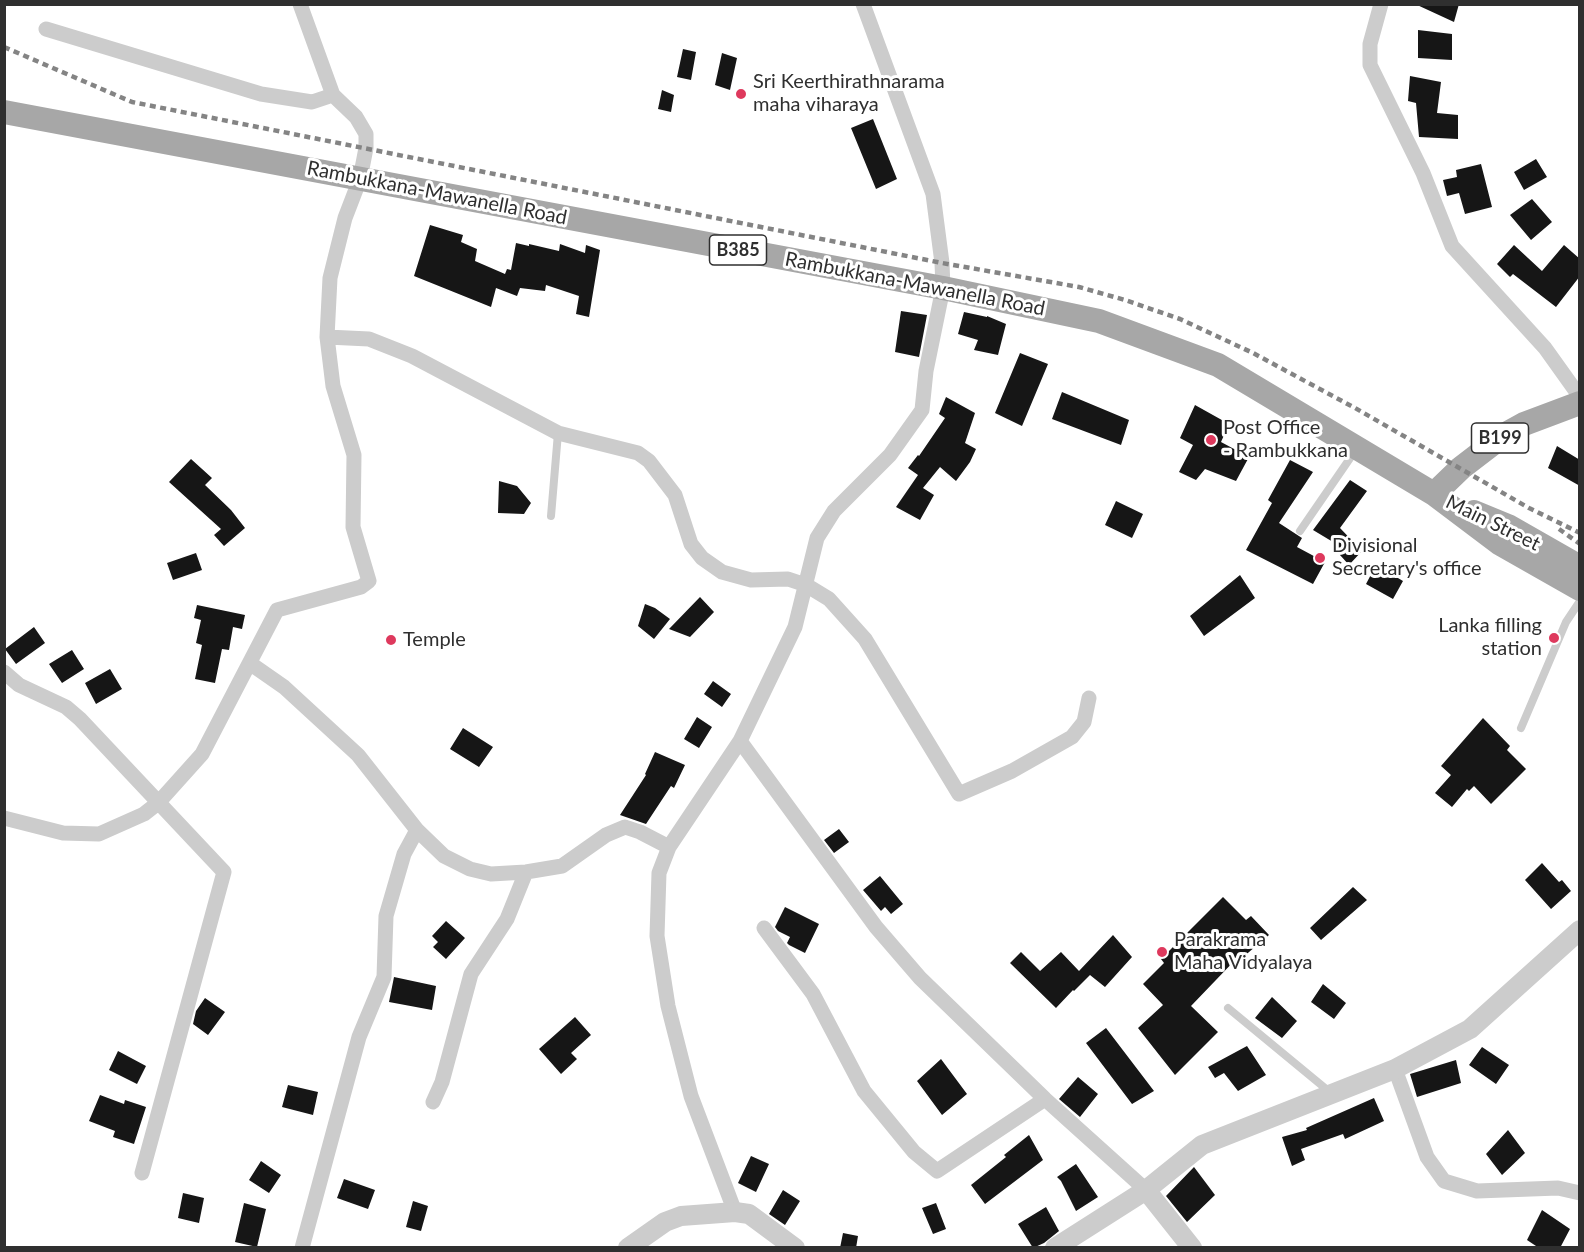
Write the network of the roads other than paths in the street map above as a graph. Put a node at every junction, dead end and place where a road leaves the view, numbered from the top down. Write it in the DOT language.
graph roads {
  1 [pos="300,4"];
  2 [pos="862,4"];
  3 [pos="1381,4"];
  4 [pos="46,29"];
  5 [pos="333,95"];
  6 [pos="6,118"];
  7 [pos="360,179"];
  8 [pos="943,288"];
  9 [pos="327,337"];
  10 [pos="1580,398"];
  11 [pos="1580,403"];
  12 [pos="558,433"];
  13 [pos="1357,447"];
  14 [pos="1434,494"];
  15 [pos="551,516"];
  16 [pos="1300,531"];
  17 [pos="1580,567"];
  18 [pos="806,585"];
  19 [pos="1580,589"];
  20 [pos="1580,601"];
  21 [pos="251,664"];
  22 [pos="4,672"];
  23 [pos="1089,698"];
  24 [pos="1521,728"];
  25 [pos="740,741"];
  26 [pos="158,803"];
  27 [pos="4,818"];
  28 [pos="417,830"];
  29 [pos="669,847"];
  30 [pos="526,872"];
  31 [pos="764,928"];
  32 [pos="1580,930"];
  33 [pos="1228,1008"];
  34 [pos="1395,1069"];
  35 [pos="1332,1094"];
  36 [pos="1046,1099"];
  37 [pos="433,1102"];
  38 [pos="142,1173"];
  39 [pos="1146,1190"];
  40 [pos="1580,1193"];
  41 [pos="735,1212"];
  42 [pos="302,1248"];
  43 [pos="628,1248"];
  44 [pos="795,1248"];
  45 [pos="1055,1248"];
  46 [pos="1192,1248"];
  1 -- 5 [label="street"];
  2 -- 8 [label="street"];
  3 -- 10 [label="street"];
  4 -- 5 [label="street"];
  5 -- 7 [label="street"];
  6 -- 7 [label="main road, Rambukkana-Mawanella Road / B385"];
  7 -- 8 [label="main road, Rambukkana-Mawanella Road / B385"];
  7 -- 9 [label="street"];
  8 -- 13 [label="main road, Rambukkana-Mawanella Road / B385"];
  8 -- 18 [label="street"];
  9 -- 12 [label="street"];
  9 -- 21 [label="street"];
  11 -- 14 [label="main road, B199"];
  12 -- 15 [label="lane"];
  12 -- 18 [label="street"];
  13 -- 14 [label="main road, Rambukkana-Mawanella Road / B385"];
  13 -- 16 [label="lane"];
  14 -- 17 [label="main road, Main Street"];
  14 -- 19 [label="main road, Main Street"];
  18 -- 23 [label="street"];
  18 -- 25 [label="street"];
  20 -- 24 [label="lane"];
  21 -- 26 [label="street"];
  21 -- 28 [label="street"];
  22 -- 26 [label="street"];
  25 -- 29 [label="street"];
  25 -- 36 [label="street"];
  26 -- 27 [label="street"];
  26 -- 38 [label="street"];
  28 -- 30 [label="street"];
  28 -- 42 [label="street"];
  29 -- 30 [label="street"];
  29 -- 41 [label="street"];
  30 -- 37 [label="street"];
  31 -- 36 [label="street"];
  32 -- 34 [label="street"];
  33 -- 35 [label="lane"];
  34 -- 35 [label="street"];
  34 -- 40 [label="street"];
  35 -- 39 [label="street"];
  36 -- 39 [label="street"];
  39 -- 45 [label="street"];
  39 -- 46 [label="street"];
  41 -- 43 [label="street"];
  41 -- 44 [label="street"];
}
